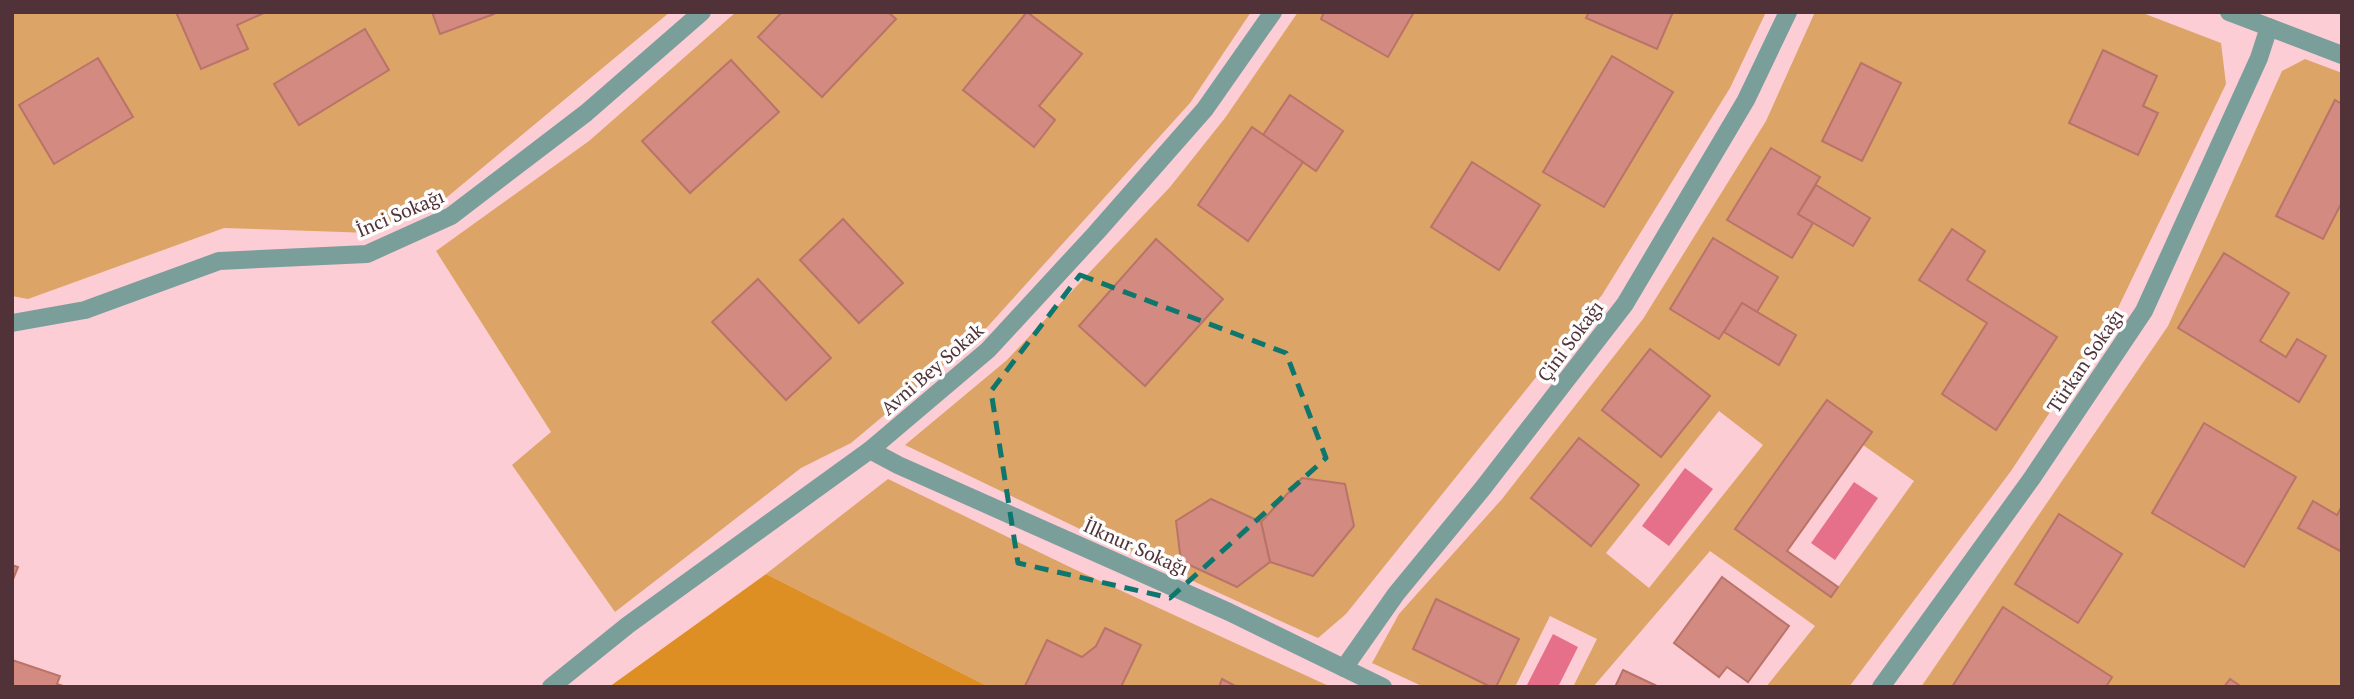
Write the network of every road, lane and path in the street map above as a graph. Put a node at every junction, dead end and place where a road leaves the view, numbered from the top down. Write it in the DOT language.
graph roads {
  1 [pos="702,12"];
  2 [pos="1273,12"];
  3 [pos="1788,12"];
  4 [pos="2229,12"];
  5 [pos="2269,27"];
  6 [pos="2342,54"];
  7 [pos="12,323"];
  8 [pos="870,450"];
  9 [pos="1344,668"];
  10 [pos="551,687"];
  11 [pos="1383,687"];
  12 [pos="1881,687"];
  1 -- 7 [label="street, İnci Sokağı"];
  2 -- 8 [label="street, Avni Bey Sokak"];
  3 -- 9 [label="street, Çini Sokağı"];
  4 -- 5 [label="street"];
  5 -- 6 [label="street"];
  5 -- 12 [label="street, Türkan Sokağı"];
  8 -- 9 [label="street, İlknur Sokağı"];
  8 -- 10 [label="street, Avni Bey Sokak"];
  9 -- 11 [label="street, İlknur Sokağı"];
}
